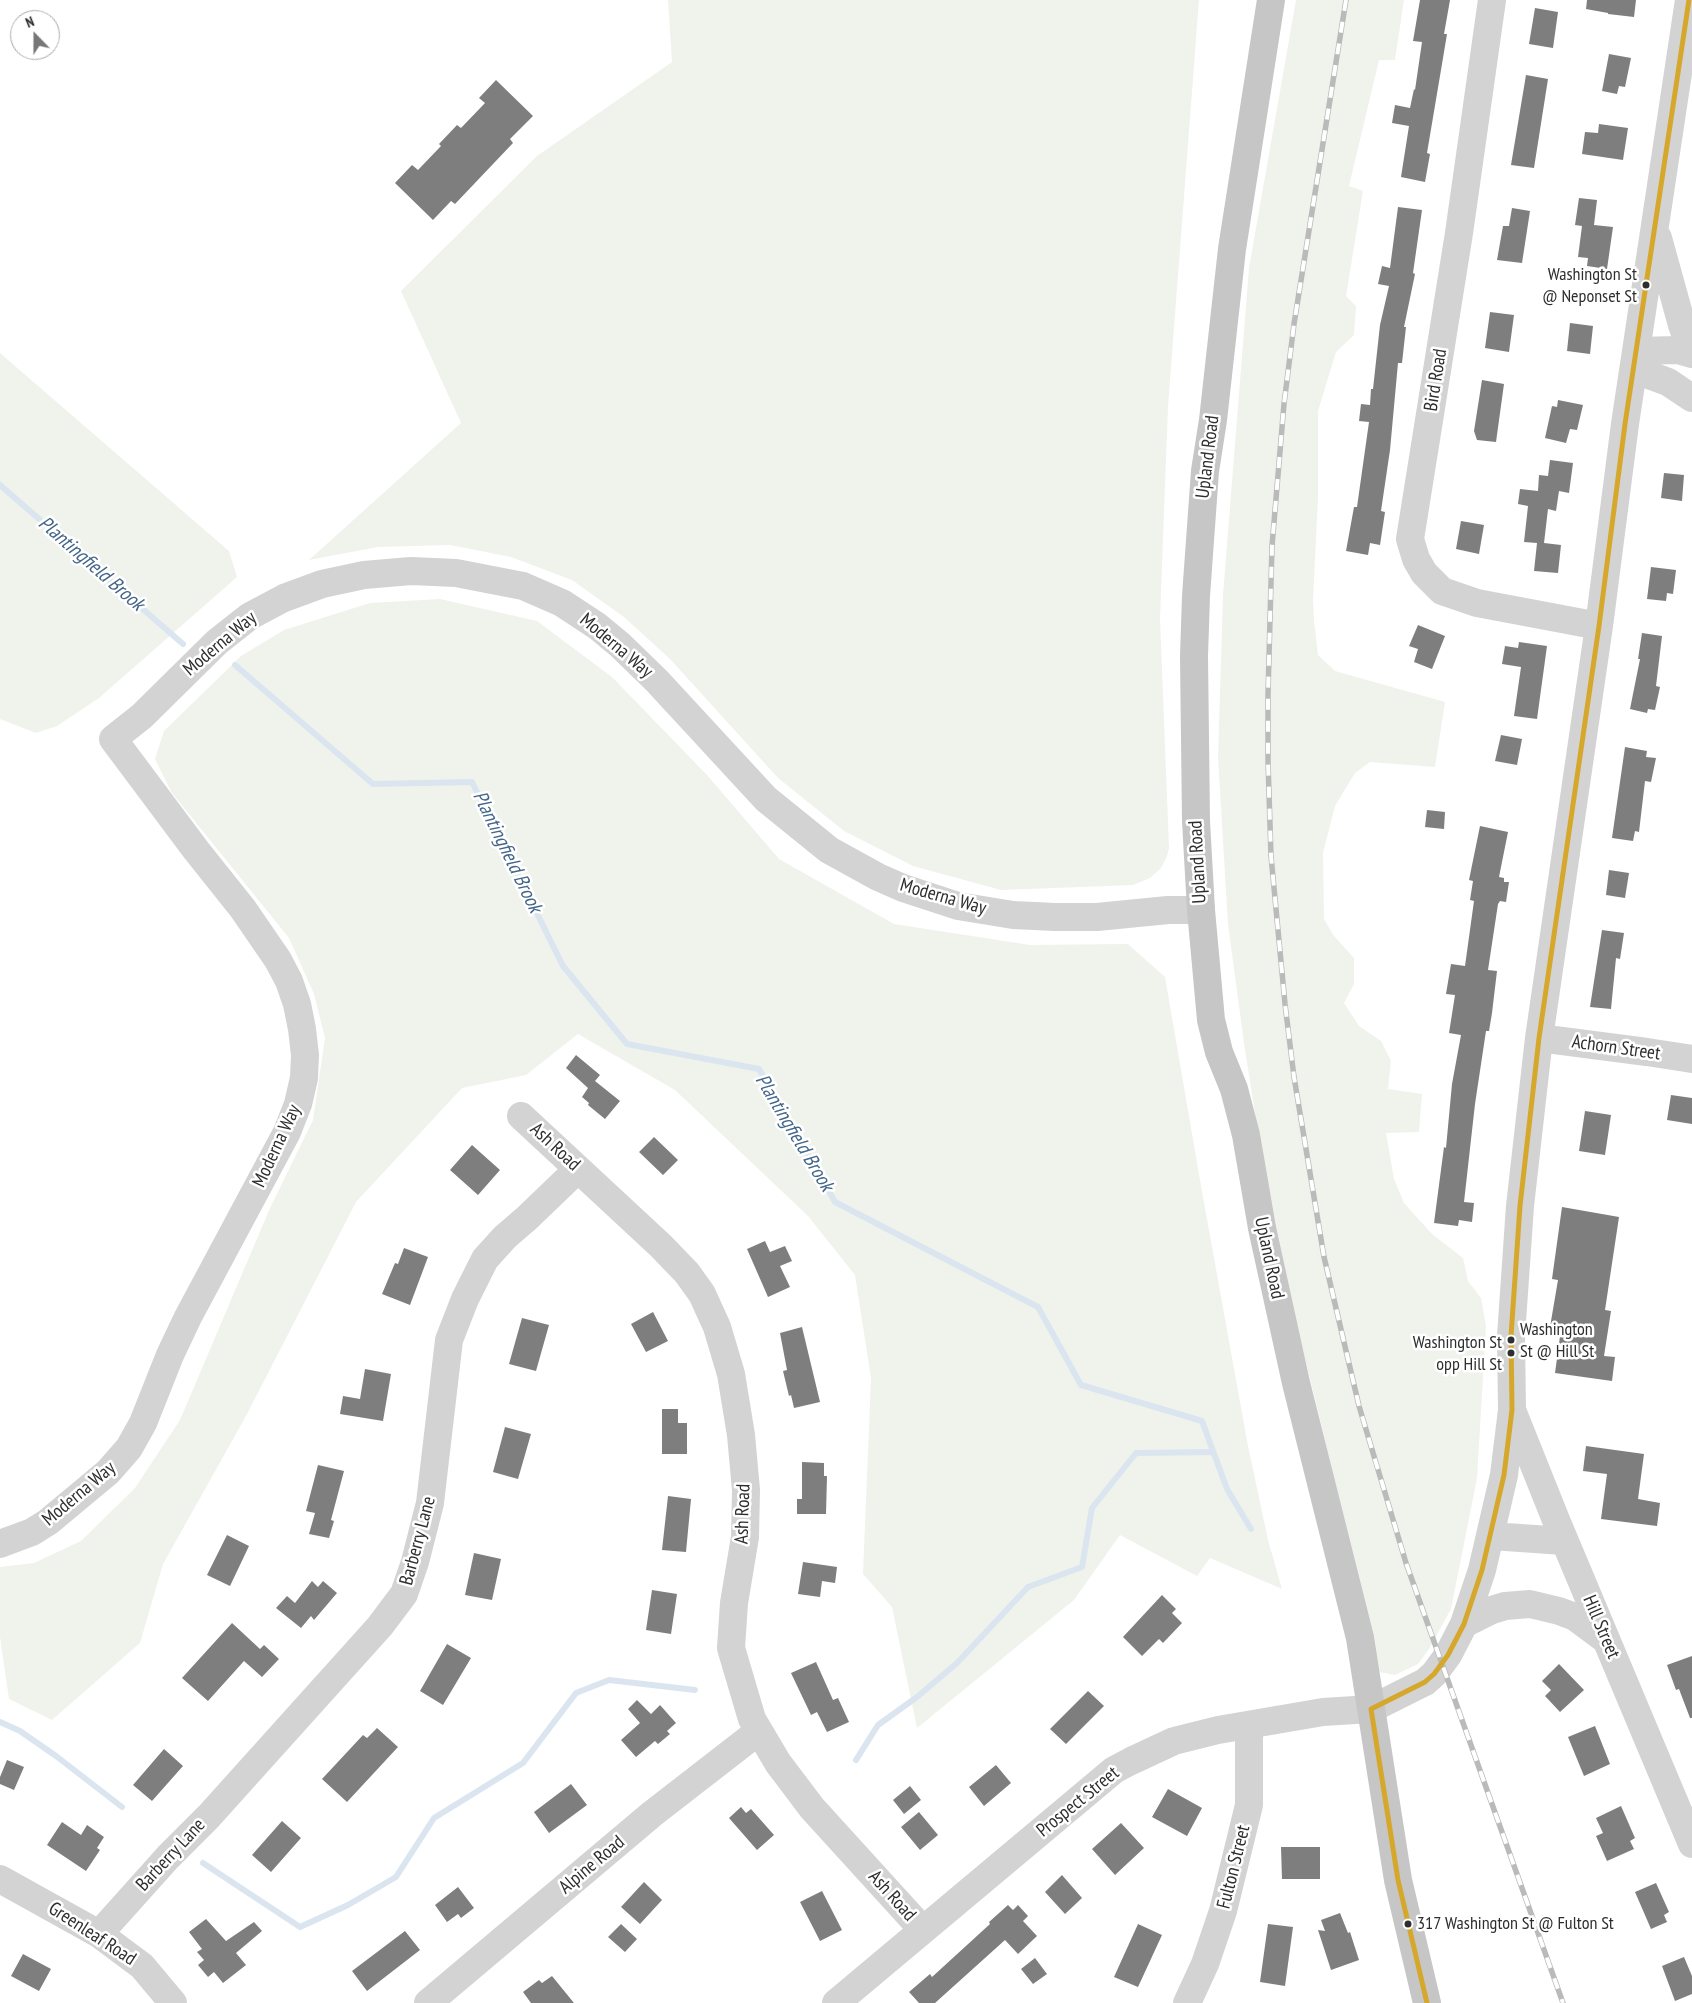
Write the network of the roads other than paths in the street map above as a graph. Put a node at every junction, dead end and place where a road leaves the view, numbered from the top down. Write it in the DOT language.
graph roads {
  1 [pos="1271,0"];
  2 [pos="1492,0"];
  3 [pos="1689,17"];
  4 [pos="1655,227"];
  5 [pos="1692,354"];
  6 [pos="1634,362"];
  7 [pos="1692,398"];
  8 [pos="1599,626"];
  9 [pos="1201,910"];
  10 [pos="1539,1038"];
  11 [pos="1692,1059"];
  12 [pos="522,1116"];
  13 [pos="578,1169"];
  14 [pos="1512,1410"];
  15 [pos="1491,1536"];
  16 [pos="1564,1540"];
  17 [pos="0,1544"];
  18 [pos="1464,1624"];
  19 [pos="1606,1640"];
  20 [pos="1371,1708"];
  21 [pos="1249,1725"];
  22 [pos="759,1731"];
  23 [pos="1692,1844"];
  24 [pos="0,1878"];
  25 [pos="923,1930"];
  26 [pos="99,1934"];
  27 [pos="173,2003"];
  28 [pos="428,2003"];
  29 [pos="836,2003"];
  30 [pos="1188,2003"];
  31 [pos="1427,2003"];
  1 -- 9 [label="main road, Upland Road"];
  2 -- 8 [label="street, Bird Road"];
  3 -- 4 [label="street"];
  4 -- 5 [label="street"];
  4 -- 6 [label="street"];
  5 -- 6 [label="street"];
  6 -- 7 [label="street"];
  6 -- 8 [label="street"];
  8 -- 10 [label="street"];
  9 -- 17 [label="street, Moderna Way"];
  9 -- 20 [label="main road, Upland Road"];
  10 -- 11 [label="street, Achorn Street"];
  10 -- 14 [label="street"];
  12 -- 13 [label="street, Ash Road"];
  13 -- 22 [label="street, Ash Road"];
  13 -- 26 [label="street, Barberry Lane"];
  14 -- 15 [label="street"];
  14 -- 16 [label="street, Hill Street"];
  15 -- 16 [label="street"];
  15 -- 18 [label="street"];
  16 -- 19 [label="street, Hill Street"];
  18 -- 19 [label="street"];
  18 -- 20 [label="street"];
  19 -- 23 [label="street, Hill Street"];
  20 -- 21 [label="street, Prospect Street"];
  20 -- 31 [label="main road, Upland Road"];
  21 -- 25 [label="street, Prospect Street"];
  21 -- 30 [label="street, Fulton Street"];
  22 -- 25 [label="street, Ash Road"];
  22 -- 28 [label="street, Alpine Road"];
  24 -- 26 [label="street, Greenleaf Road"];
  25 -- 29 [label="street, Prospect Street"];
  26 -- 27 [label="street, Greenleaf Road"];
}
